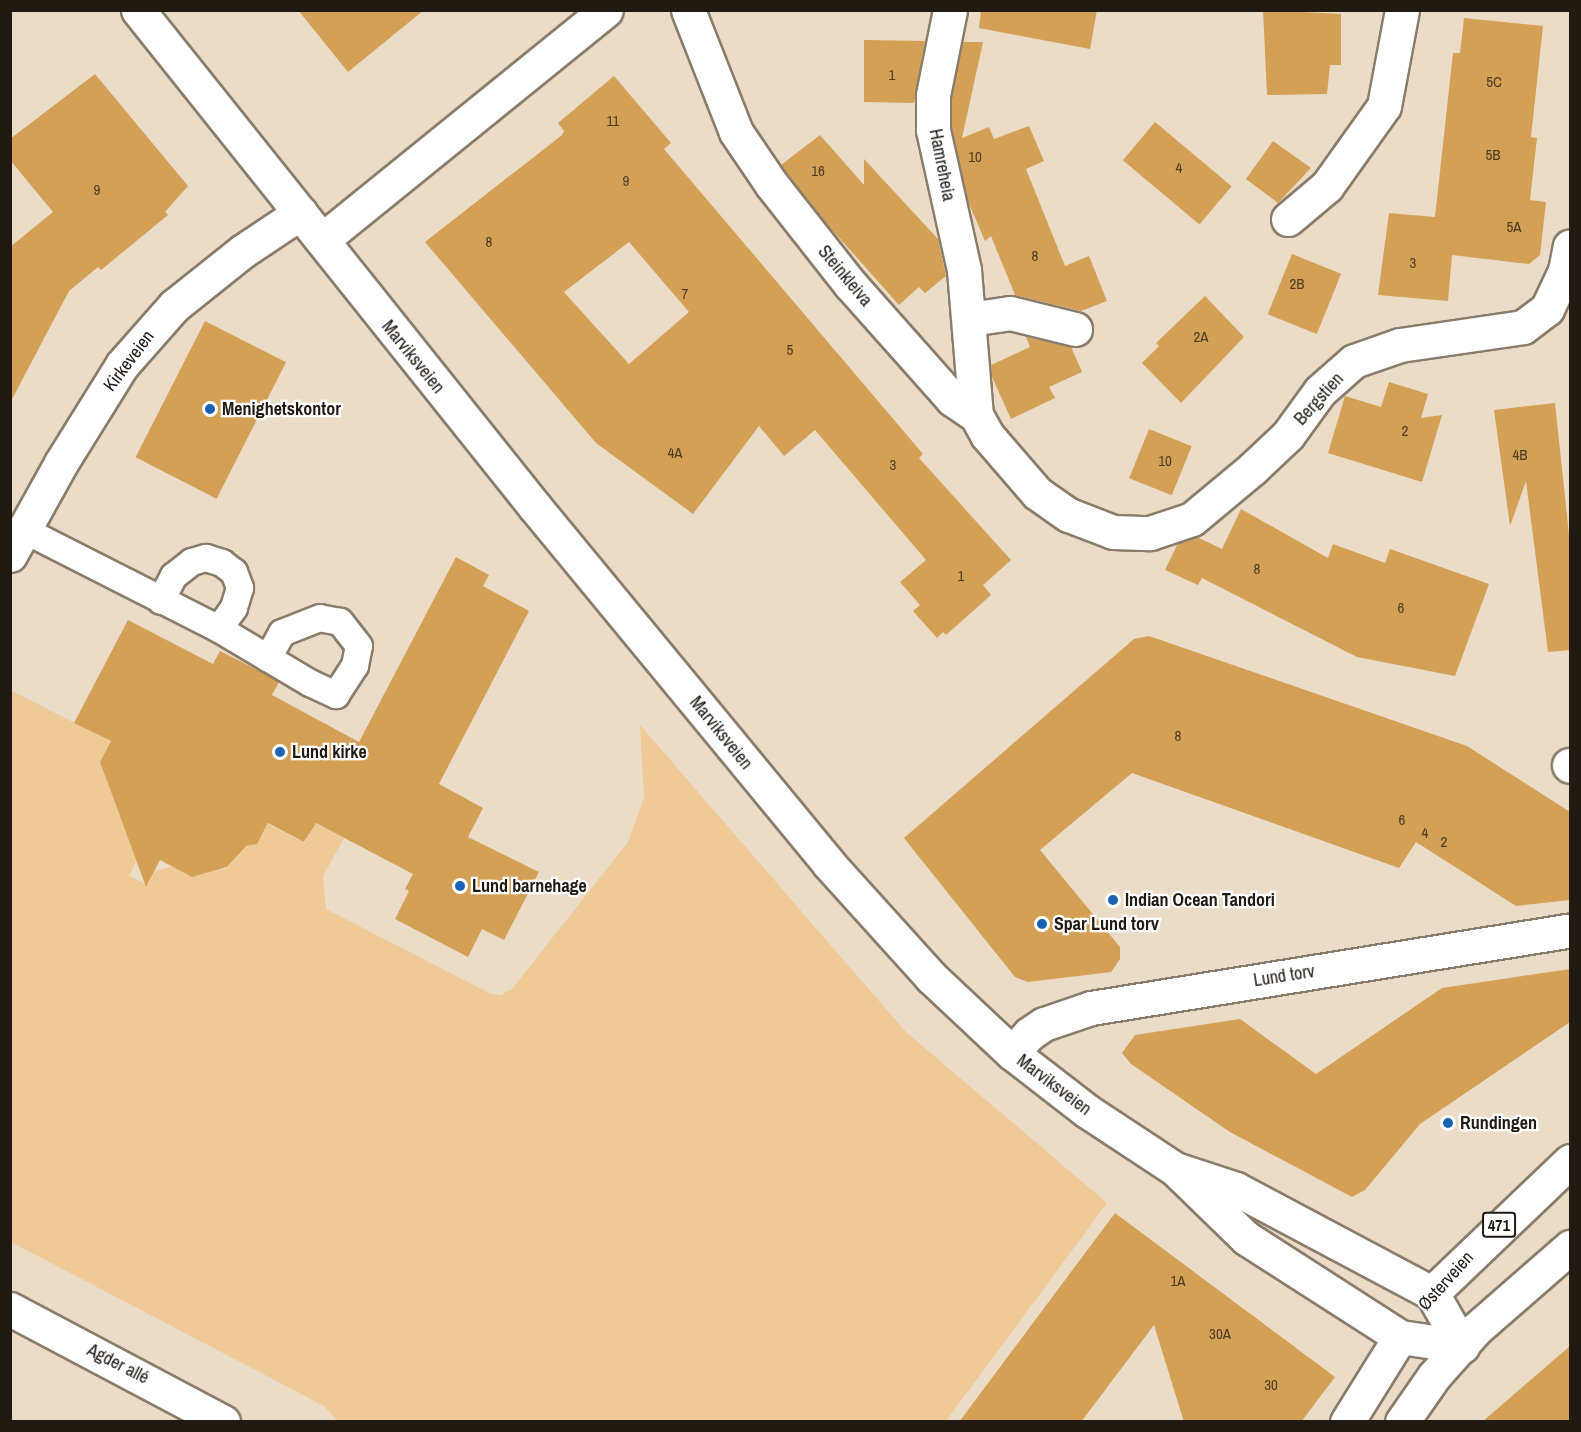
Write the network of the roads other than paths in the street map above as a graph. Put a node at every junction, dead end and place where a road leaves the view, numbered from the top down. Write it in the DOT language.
graph roads {
  1 [pos="138,10"];
  2 [pos="606,10"];
  3 [pos="688,10"];
  4 [pos="950,10"];
  5 [pos="1402,10"];
  6 [pos="300,213"];
  7 [pos="1288,219"];
  8 [pos="322,240"];
  9 [pos="1570,246"];
  10 [pos="970,319"];
  11 [pos="1075,329"];
  12 [pos="976,415"];
  13 [pos="1054,504"];
  14 [pos="17,542"];
  15 [pos="161,601"];
  16 [pos="219,629"];
  17 [pos="268,658"];
  18 [pos="1570,930"];
  19 [pos="1012,1053"];
  20 [pos="1570,1161"];
  21 [pos="1175,1169"];
  22 [pos="1570,1247"];
  23 [pos="1432,1293"];
  24 [pos="10,1309"];
  25 [pos="1400,1337"];
  26 [pos="1461,1346"];
  27 [pos="223,1422"];
  28 [pos="1347,1422"];
  29 [pos="1402,1422"];
  1 -- 6 [label="street, Marviksveien"];
  2 -- 8 [label="street"];
  3 -- 12 [label="street, Steinkleiva"];
  4 -- 10 [label="street, Hamreheia"];
  5 -- 7 [label="street"];
  6 -- 8 [label="street, Marviksveien"];
  6 -- 14 [label="street, Kirkeveien"];
  8 -- 19 [label="street, Marviksveien"];
  9 -- 13 [label="street, Bergstien"];
  10 -- 11 [label="street"];
  10 -- 12 [label="street, Hamreheia"];
  12 -- 13 [label="street, Steinkleiva"];
  14 -- 15 [label="lane"];
  15 -- 16 [label="lane"];
  15 -- 16 [label="lane"];
  16 -- 17 [label="lane"];
  18 -- 19 [label="street, Lund torv"];
  19 -- 21 [label="street, Marviksveien"];
  20 -- 23 [label="street, Østerveien / 471"];
  21 -- 23 [label="street, Marviksveien"];
  21 -- 25 [label="street, Marviksveien"];
  22 -- 26 [label="street"];
  23 -- 25 [label="street, Østerveien / 471"];
  23 -- 26 [label="street"];
  24 -- 27 [label="street, Agder allé"];
  25 -- 26 [label="street, Marviksveien"];
  25 -- 28 [label="street, Østerveien / 471"];
  26 -- 29 [label="street"];
}
